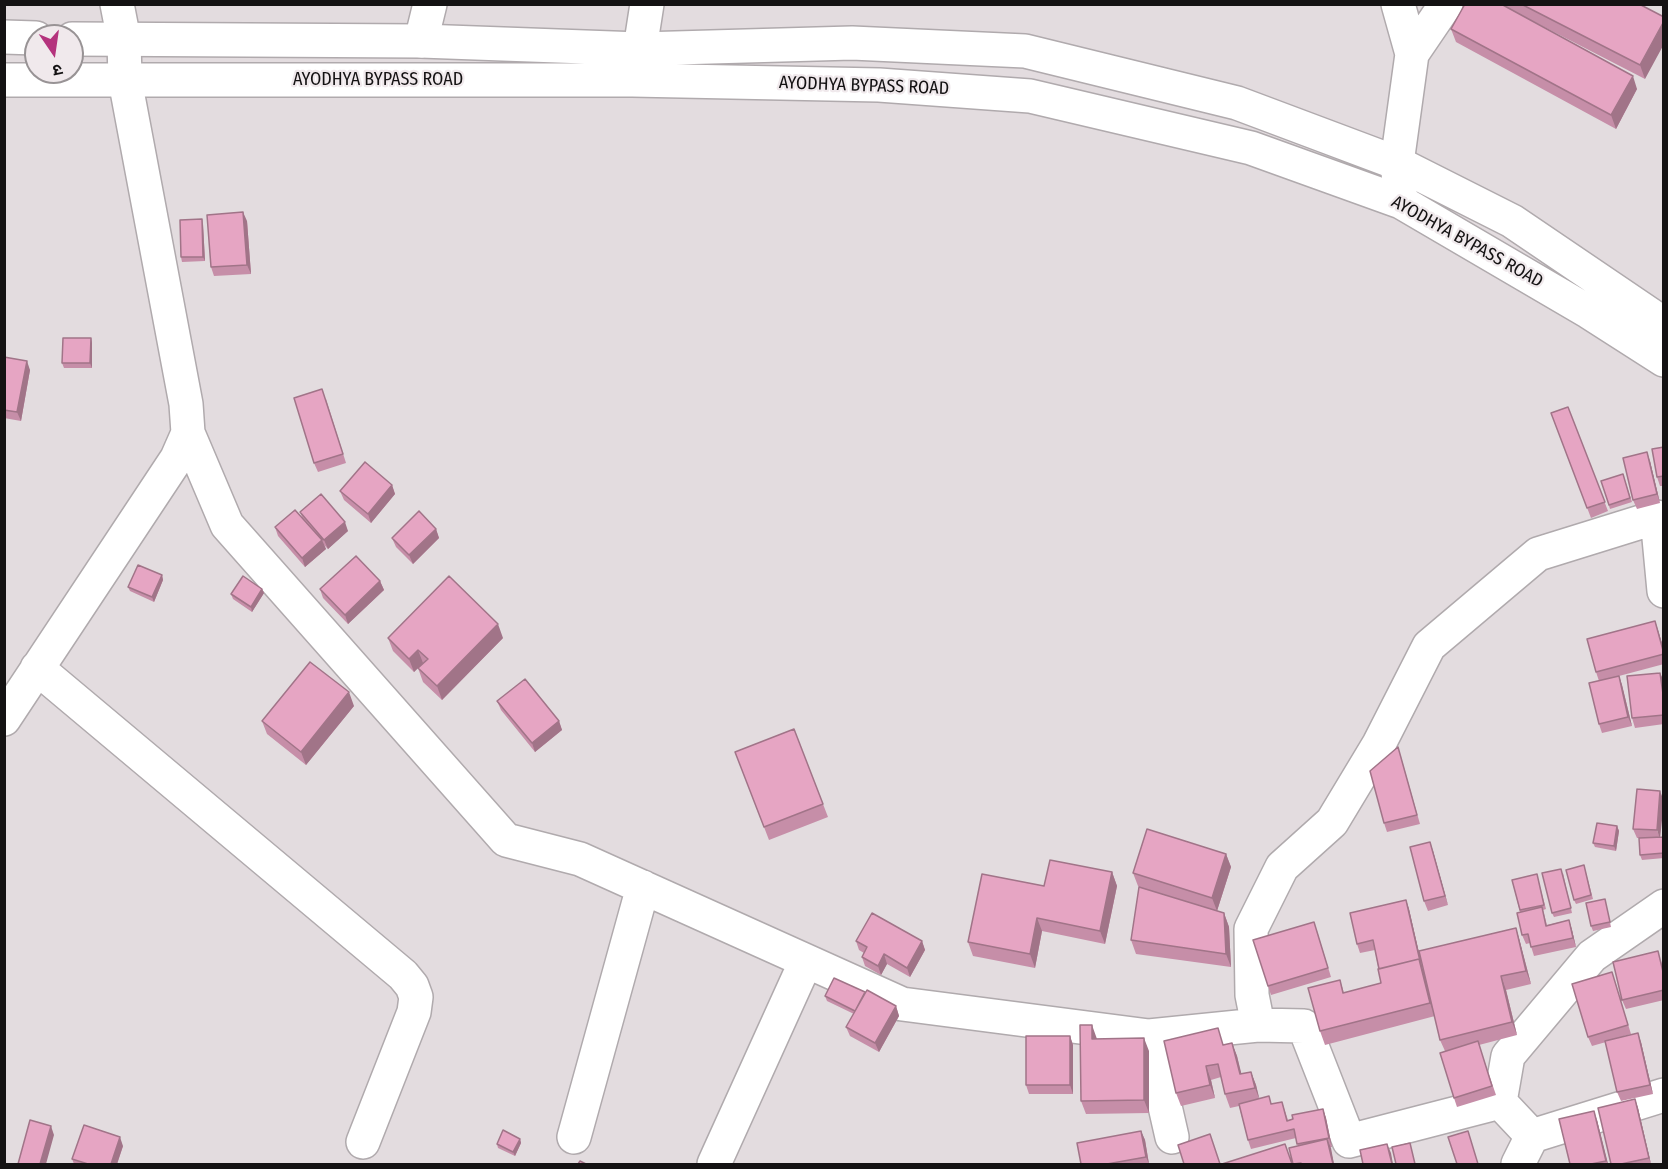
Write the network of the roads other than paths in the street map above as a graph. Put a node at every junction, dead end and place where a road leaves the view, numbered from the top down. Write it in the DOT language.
graph roads {
  1 [pos="117,4"];
  2 [pos="430,4"];
  3 [pos="647,4"];
  4 [pos="1398,4"];
  5 [pos="1446,4"];
  6 [pos="4,37"];
  7 [pos="24,38"];
  8 [pos="84,39"];
  9 [pos="124,40"];
  10 [pos="421,41"];
  11 [pos="640,49"];
  12 [pos="1412,54"];
  13 [pos="4,80"];
  14 [pos="125,80"];
  15 [pos="1397,163"];
  16 [pos="1401,202"];
  17 [pos="1664,324"];
  18 [pos="1664,360"];
  19 [pos="188,433"];
  20 [pos="1660,518"];
  21 [pos="1664,591"];
  22 [pos="37,668"];
  23 [pos="4,719"];
  24 [pos="643,887"];
  25 [pos="1664,906"];
  26 [pos="806,960"];
  27 [pos="1258,1025"];
  28 [pos="1149,1036"];
  29 [pos="1664,1095"];
  30 [pos="1500,1102"];
  31 [pos="574,1137"];
  32 [pos="1172,1137"];
  33 [pos="363,1142"];
  34 [pos="1525,1150"];
  35 [pos="1349,1153"];
  36 [pos="714,1164"];
  1 -- 9 [label="street"];
  2 -- 10 [label="street"];
  3 -- 11 [label="street"];
  4 -- 12 [label="street"];
  5 -- 12 [label="street"];
  6 -- 7 [label="street"];
  8 -- 9 [label="street, AYODHYA BYPASS ROAD"];
  9 -- 10 [label="street, AYODHYA BYPASS ROAD"];
  9 -- 14 [label="street"];
  10 -- 11 [label="street, AYODHYA BYPASS ROAD"];
  11 -- 15 [label="street, AYODHYA BYPASS ROAD"];
  12 -- 15 [label="street"];
  13 -- 14 [label="street, AYODHYA BYPASS ROAD"];
  14 -- 16 [label="street, AYODHYA BYPASS ROAD"];
  14 -- 19 [label="street"];
  15 -- 16 [label="street"];
  15 -- 17 [label="street, AYODHYA BYPASS ROAD"];
  16 -- 18 [label="street, AYODHYA BYPASS ROAD"];
  19 -- 22 [label="street"];
  19 -- 24 [label="street"];
  20 -- 21 [label="street"];
  20 -- 27 [label="street"];
  22 -- 23 [label="street"];
  22 -- 33 [label="street"];
  24 -- 26 [label="street"];
  24 -- 31 [label="street"];
  25 -- 30 [label="street"];
  26 -- 28 [label="street"];
  26 -- 36 [label="street"];
  27 -- 28 [label="street"];
  27 -- 35 [label="street"];
  28 -- 32 [label="street"];
  29 -- 34 [label="street"];
  30 -- 34 [label="street"];
  30 -- 35 [label="street"];
}
